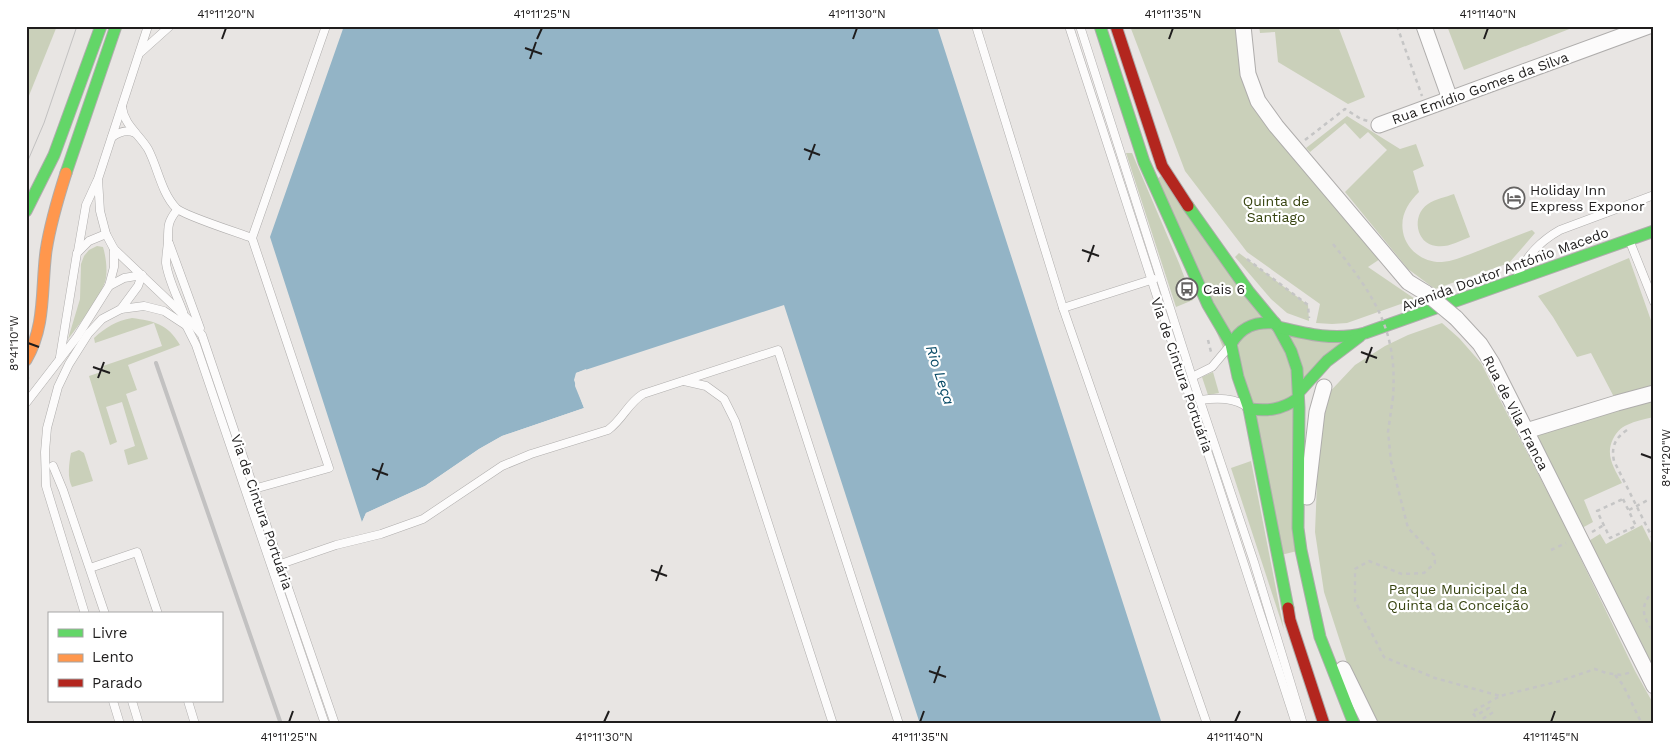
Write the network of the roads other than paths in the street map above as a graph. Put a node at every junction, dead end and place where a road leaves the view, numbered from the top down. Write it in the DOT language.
graph roads {
  1 [pos="100,26"];
  2 [pos="116,26"];
  3 [pos="148,26"];
  4 [pos="170,26"];
  5 [pos="326,26"];
  6 [pos="976,26"];
  7 [pos="1069,26"];
  8 [pos="1080,26"];
  9 [pos="1100,26"];
  10 [pos="1116,26"];
  11 [pos="1243,26"];
  12 [pos="1424,26"];
  13 [pos="1649,26"];
  14 [pos="140,53"];
  15 [pos="1450,99"];
  16 [pos="122,106"];
  17 [pos="1379,125"];
  18 [pos="136,133"];
  19 [pos="112,137"];
  20 [pos="98,179"];
  21 [pos="1654,195"];
  22 [pos="26,210"];
  23 [pos="177,210"];
  24 [pos="1654,231"];
  25 [pos="106,234"];
  26 [pos="252,238"];
  27 [pos="168,240"];
  28 [pos="1630,240"];
  29 [pos="114,248"];
  30 [pos="77,253"];
  31 [pos="142,275"];
  32 [pos="1161,276"];
  33 [pos="1150,280"];
  34 [pos="1516,281"];
  35 [pos="110,286"];
  36 [pos="30,289"];
  37 [pos="1654,302"];
  38 [pos="41,308"];
  39 [pos="177,308"];
  40 [pos="1063,308"];
  41 [pos="121,309"];
  42 [pos="184,314"];
  43 [pos="1276,325"];
  44 [pos="189,328"];
  45 [pos="1366,332"];
  46 [pos="202,335"];
  47 [pos="1231,344"];
  48 [pos="60,357"];
  49 [pos="26,360"];
  50 [pos="1192,377"];
  51 [pos="684,381"];
  52 [pos="1324,387"];
  53 [pos="1654,393"];
  54 [pos="1298,396"];
  55 [pos="1200,400"];
  56 [pos="26,403"];
  57 [pos="1249,409"];
  58 [pos="1526,431"];
  59 [pos="53,466"];
  60 [pos="254,489"];
  61 [pos="276,566"];
  62 [pos="90,568"];
  63 [pos="84,612"];
  64 [pos="104,612"];
  65 [pos="157,612"];
  66 [pos="1654,686"];
  67 [pos="113,702"];
  68 [pos="132,702"];
  69 [pos="188,702"];
  70 [pos="120,724"];
  71 [pos="139,724"];
  72 [pos="196,724"];
  73 [pos="326,724"];
  74 [pos="335,724"];
  75 [pos="833,724"];
  76 [pos="899,724"];
  77 [pos="1207,724"];
  78 [pos="1296,724"];
  79 [pos="1303,724"];
  80 [pos="1324,724"];
  81 [pos="1354,724"];
  82 [pos="1370,724"];
  1 -- 22 [label="main road"];
  2 -- 38 [label="main road"];
  3 -- 14 [label="lane, Via de Cintura Portuária"];
  4 -- 14 [label="lane"];
  5 -- 26 [label="lane"];
  6 -- 40 [label="lane"];
  7 -- 33 [label="lane, Via de Cintura Portuária"];
  8 -- 32 [label="lane, Via de Cintura Portuária"];
  9 -- 47 [label="main road"];
  10 -- 43 [label="main road"];
  11 -- 58 [label="street, Rua de Vila Franca, bridge"];
  12 -- 15 [label="street"];
  13 -- 15 [label="street, Rua Emídio Gomes da Silva"];
  14 -- 16 [label="lane, Via de Cintura Portuária"];
  15 -- 17 [label="street, Rua Emídio Gomes da Silva"];
  16 -- 18 [label="lane"];
  16 -- 19 [label="lane, Via de Cintura Portuária"];
  18 -- 19 [label="lane"];
  18 -- 23 [label="lane"];
  19 -- 20 [label="lane, Via de Cintura Portuária"];
  20 -- 25 [label="lane, Via de Cintura Portuária"];
  20 -- 30 [label="lane"];
  21 -- 34 [label="lane"];
  23 -- 26 [label="lane"];
  23 -- 27 [label="lane"];
  24 -- 28 [label="main road, Avenida Doutor António Macedo"];
  25 -- 29 [label="lane, Via de Cintura Portuária"];
  25 -- 30 [label="lane"];
  26 -- 60 [label="lane"];
  27 -- 42 [label="lane"];
  27 -- 46 [label="lane"];
  28 -- 34 [label="main road, Avenida Doutor António Macedo"];
  28 -- 37 [label="lane"];
  29 -- 31 [label="lane, Via de Cintura Portuária"];
  29 -- 35 [label="lane"];
  30 -- 48 [label="lane"];
  31 -- 35 [label="lane"];
  31 -- 39 [label="lane, Via de Cintura Portuária"];
  31 -- 41 [label="lane"];
  32 -- 33 [label="lane"];
  32 -- 50 [label="lane, Via de Cintura Portuária"];
  33 -- 40 [label="lane"];
  33 -- 78 [label="lane, Via de Cintura Portuária"];
  34 -- 45 [label="main road, Avenida Doutor António Macedo"];
  35 -- 48 [label="lane"];
  36 -- 38 [label="main road"];
  38 -- 49 [label="main road"];
  39 -- 42 [label="lane, Via de Cintura Portuária"];
  39 -- 44 [label="lane, Via de Cintura Portuária"];
  40 -- 77 [label="lane"];
  41 -- 44 [label="lane"];
  41 -- 63 [label="lane"];
  42 -- 44 [label="lane"];
  42 -- 46 [label="lane, Via de Cintura Portuária"];
  43 -- 45 [label="main road, Avenida Doutor António Macedo"];
  43 -- 47 [label="main road"];
  43 -- 54 [label="main road"];
  44 -- 61 [label="lane, Via de Cintura Portuária"];
  45 -- 54 [label="main road, Avenida Doutor António Macedo"];
  46 -- 60 [label="lane, Via de Cintura Portuária"];
  47 -- 50 [label="lane"];
  47 -- 57 [label="main road"];
  48 -- 56 [label="lane"];
  50 -- 55 [label="lane, Via de Cintura Portuária"];
  51 -- 61 [label="lane"];
  51 -- 75 [label="lane"];
  51 -- 76 [label="lane"];
  52 -- 82 [label="street"];
  53 -- 58 [label="street"];
  54 -- 57 [label="main road"];
  54 -- 81 [label="main road"];
  55 -- 57 [label="lane"];
  55 -- 79 [label="lane, Via de Cintura Portuária"];
  57 -- 80 [label="main road"];
  58 -- 66 [label="street, Rua de Vila Franca"];
  59 -- 62 [label="lane"];
  60 -- 61 [label="lane, Via de Cintura Portuária"];
  61 -- 73 [label="lane, Via de Cintura Portuária"];
  61 -- 74 [label="lane, Via de Cintura Portuária"];
  62 -- 64 [label="lane"];
  62 -- 65 [label="lane"];
  67 -- 70 [label="lane"];
  68 -- 71 [label="lane"];
  69 -- 72 [label="lane"];
}
